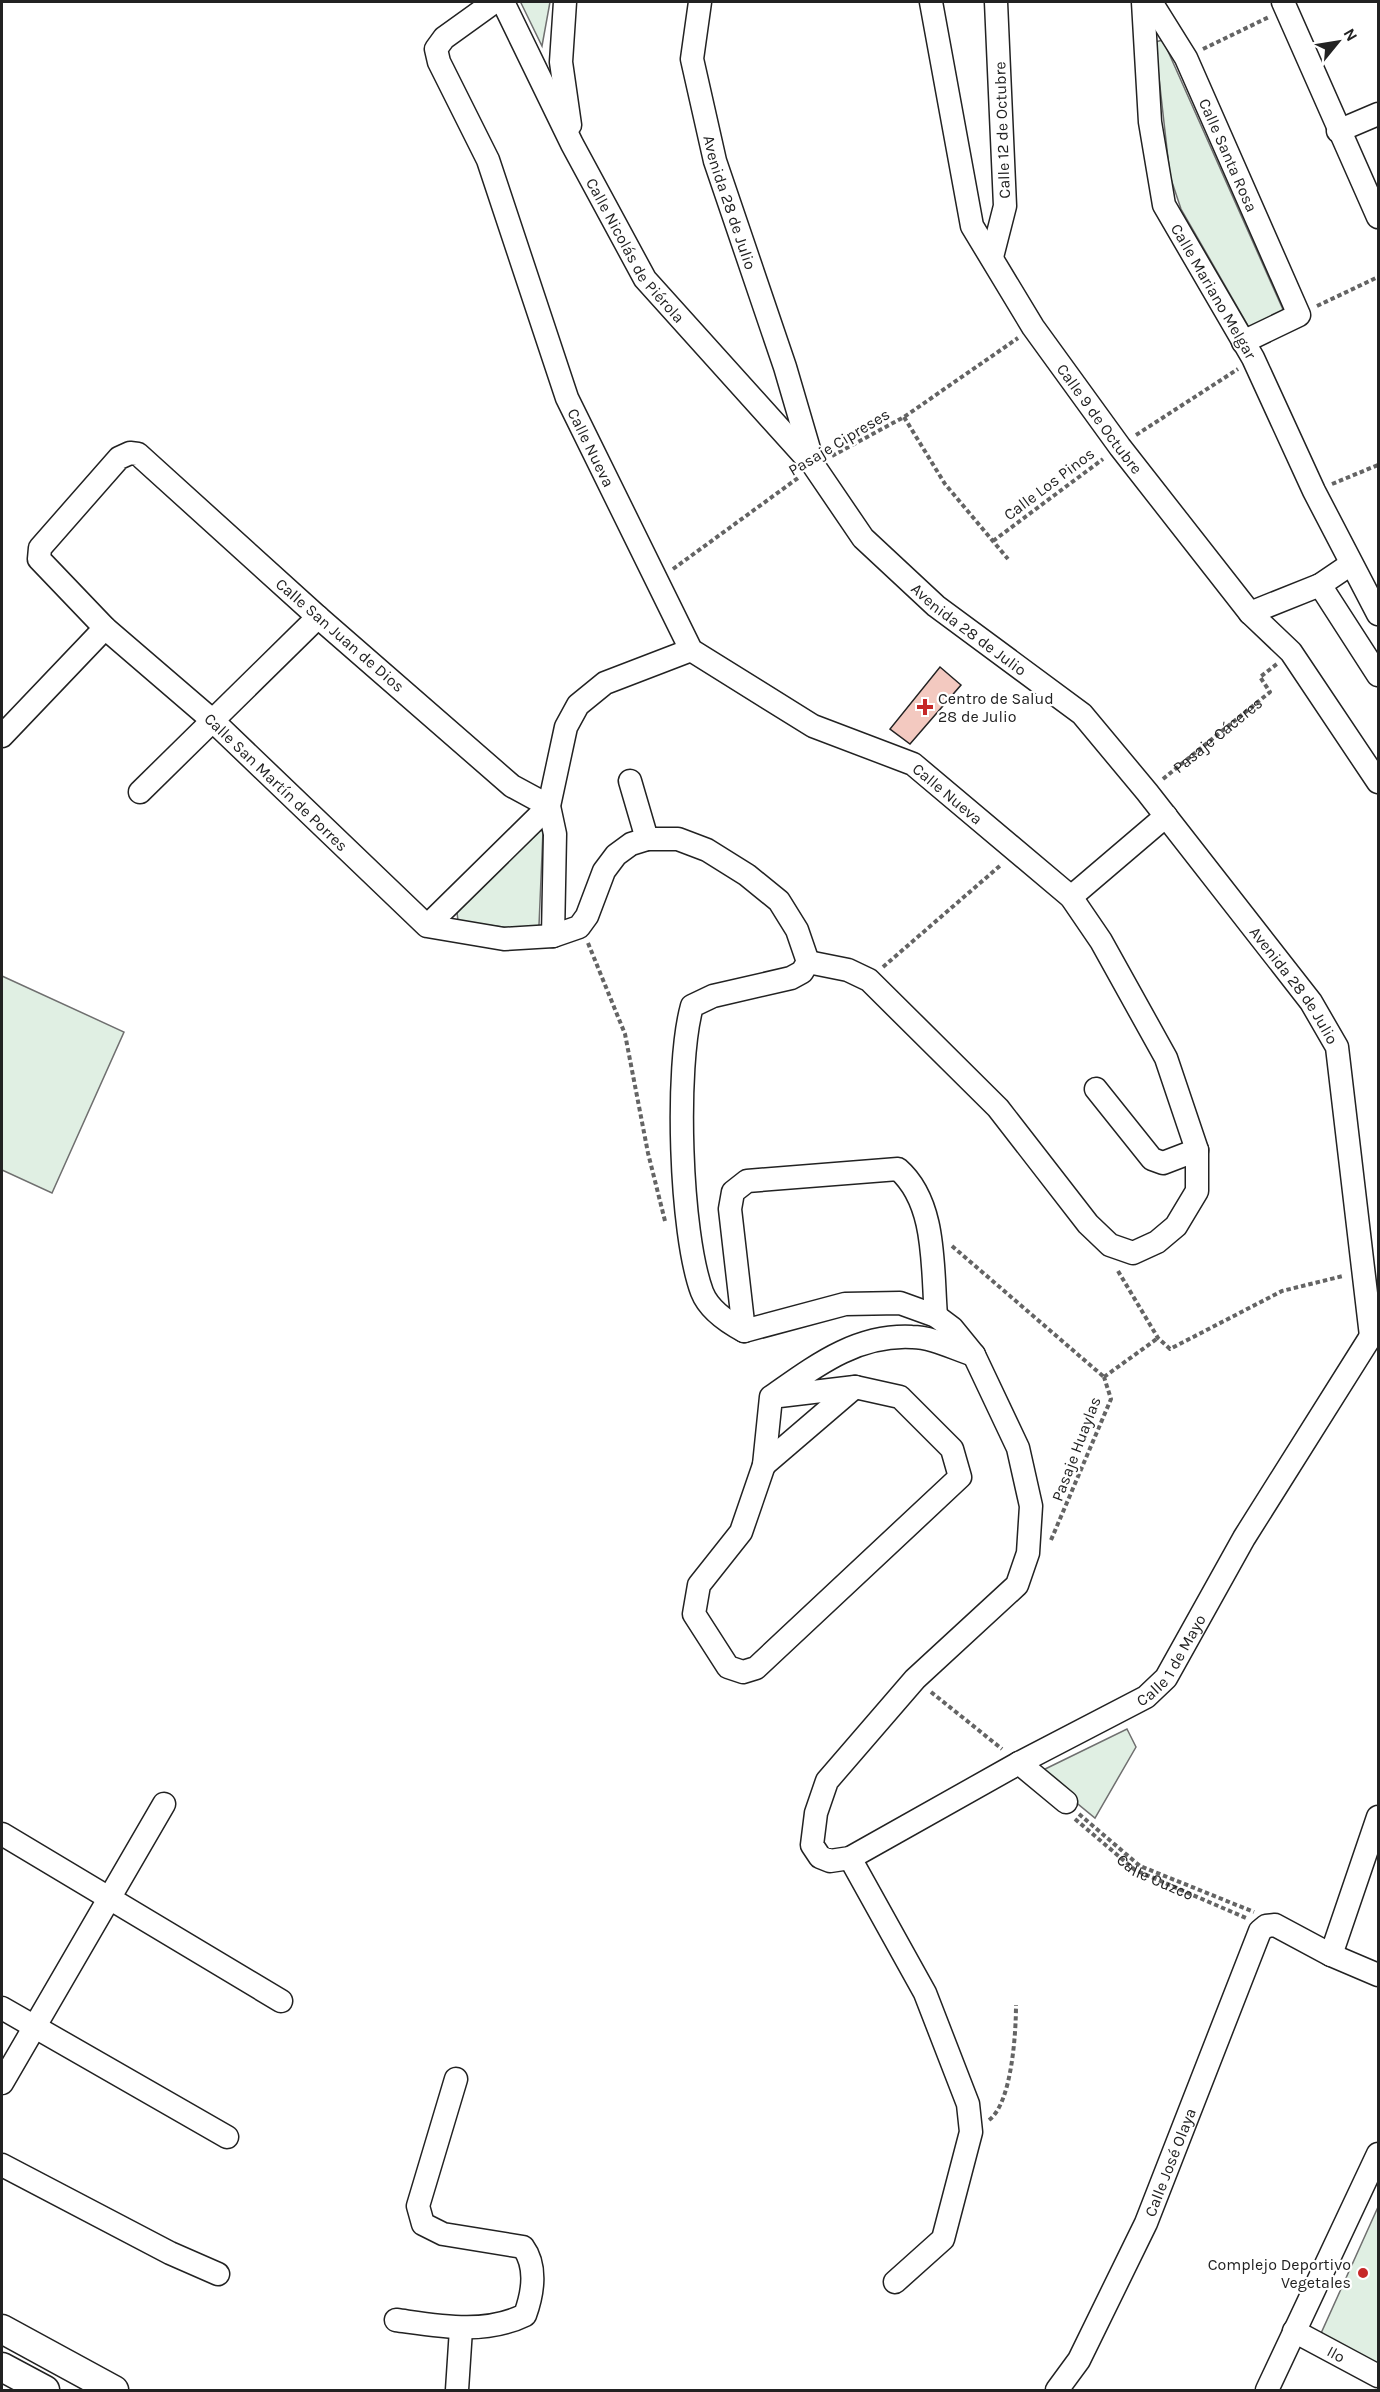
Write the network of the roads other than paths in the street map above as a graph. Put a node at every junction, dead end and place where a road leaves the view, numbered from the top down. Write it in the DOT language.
graph roads {
  1 [pos="494,2"];
  2 [pos="503,2"];
  3 [pos="565,2"];
  4 [pos="700,2"];
  5 [pos="930,2"];
  6 [pos="996,2"];
  7 [pos="1143,2"];
  8 [pos="1150,2"];
  9 [pos="1285,5"];
  10 [pos="1378,114"];
  11 [pos="1338,131"];
  12 [pos="572,144"];
  13 [pos="1378,217"];
  14 [pos="992,257"];
  15 [pos="1248,350"];
  16 [pos="138,454"];
  17 [pos="814,466"];
  18 [pos="1351,564"];
  19 [pos="1320,585"];
  20 [pos="1250,612"];
  21 [pos="1378,614"];
  22 [pos="318,617"];
  23 [pos="105,628"];
  24 [pos="691,650"];
  25 [pos="1378,675"];
  26 [pos="213,720"];
  27 [pos="2,736"];
  28 [pos="630,781"];
  29 [pos="1378,782"];
  30 [pos="140,792"];
  31 [pos="549,806"];
  32 [pos="1166,816"];
  33 [pos="647,839"];
  34 [pos="1071,897"];
  35 [pos="427,926"];
  36 [pos="553,936"];
  37 [pos="808,962"];
  38 [pos="1096,1089"];
  39 [pos="1197,1150"];
  40 [pos="936,1316"];
  41 [pos="744,1331"];
  42 [pos="1376,1335"];
  43 [pos="974,1355"];
  44 [pos="855,1387"];
  45 [pos="771,1397"];
  46 [pos="764,1465"];
  47 [pos="1019,1763"];
  48 [pos="1066,1802"];
  49 [pos="164,1804"];
  50 [pos="1378,1817"];
  51 [pos="2,1834"];
  52 [pos="850,1858"];
  53 [pos="108,1899"];
  54 [pos="1331,1955"];
  55 [pos="1378,1975"];
  56 [pos="281,2001"];
  57 [pos="2,2008"];
  58 [pos="36,2027"];
  59 [pos="456,2079"];
  60 [pos="2,2083"];
  61 [pos="227,2137"];
  62 [pos="1378,2154"];
  63 [pos="2,2165"];
  64 [pos="218,2274"];
  65 [pos="895,2282"];
  66 [pos="396,2320"];
  67 [pos="2,2329"];
  68 [pos="461,2329"];
  69 [pos="1294,2331"];
  70 [pos="2,2367"];
  71 [pos="1378,2376"];
  72 [pos="45,2390"];
  73 [pos="114,2391"];
  74 [pos="457,2391"];
  75 [pos="1057,2391"];
  76 [pos="1267,2391"];
  1 -- 24 [label="street, Calle Nueva"];
  2 -- 12 [label="street, Calle Nicolás de Piérola"];
  3 -- 12 [label="street"];
  4 -- 17 [label="street, Avenida 28 de Julio"];
  5 -- 14 [label="street, Calle 9 de Octubre"];
  6 -- 14 [label="street, Calle 12 de Octubre"];
  7 -- 15 [label="street, Calle Mariano Melgar"];
  8 -- 15 [label="street, Calle Santa Rosa"];
  9 -- 11 [label="street"];
  10 -- 11 [label="street"];
  11 -- 13 [label="street"];
  12 -- 17 [label="street, Calle Nicolás de Piérola"];
  14 -- 20 [label="street, Calle 9 de Octubre"];
  15 -- 18 [label="street, Calle Mariano Melgar"];
  16 -- 22 [label="street, Calle San Juan de Dios"];
  16 -- 23 [label="street, Calle San Martín de Porres"];
  17 -- 32 [label="street, Avenida 28 de Julio"];
  18 -- 19 [label="street"];
  18 -- 21 [label="street, Calle Mariano Melgar"];
  19 -- 20 [label="street"];
  19 -- 25 [label="street"];
  20 -- 29 [label="street, Calle 9 de Octubre"];
  22 -- 26 [label="street"];
  22 -- 31 [label="street, Calle San Juan de Dios"];
  23 -- 26 [label="street, Calle San Martín de Porres"];
  23 -- 27 [label="street"];
  24 -- 31 [label="street"];
  24 -- 34 [label="street, Calle Nueva"];
  26 -- 30 [label="street"];
  26 -- 35 [label="street, Calle San Martín de Porres"];
  28 -- 33 [label="street"];
  31 -- 35 [label="street"];
  31 -- 36 [label="street"];
  32 -- 34 [label="street"];
  32 -- 42 [label="street, Avenida 28 de Julio"];
  33 -- 36 [label="street"];
  33 -- 37 [label="street"];
  34 -- 39 [label="street, Calle Nueva"];
  35 -- 36 [label="street"];
  37 -- 39 [label="street, Calle Nueva"];
  37 -- 41 [label="street"];
  38 -- 39 [label="street"];
  40 -- 41 [label="street"];
  40 -- 41 [label="street"];
  40 -- 43 [label="street"];
  42 -- 47 [label="street, Calle 1 de Mayo"];
  43 -- 45 [label="street"];
  43 -- 52 [label="street"];
  44 -- 45 [label="street"];
  44 -- 46 [label="street"];
  44 -- 46 [label="street"];
  45 -- 46 [label="street"];
  47 -- 48 [label="street"];
  47 -- 52 [label="street, Calle 1 de Mayo"];
  49 -- 53 [label="street"];
  50 -- 54 [label="street"];
  51 -- 53 [label="street"];
  52 -- 65 [label="street"];
  53 -- 56 [label="street"];
  53 -- 58 [label="street"];
  54 -- 55 [label="street"];
  54 -- 75 [label="street, Calle José Olaya"];
  57 -- 58 [label="street"];
  58 -- 60 [label="street"];
  58 -- 61 [label="street"];
  59 -- 68 [label="street"];
  62 -- 69 [label="street"];
  63 -- 64 [label="street"];
  66 -- 68 [label="street"];
  67 -- 73 [label="main road"];
  68 -- 74 [label="street"];
  69 -- 71 [label="street, Ilo"];
  69 -- 76 [label="street"];
  70 -- 72 [label="main road"];
}
